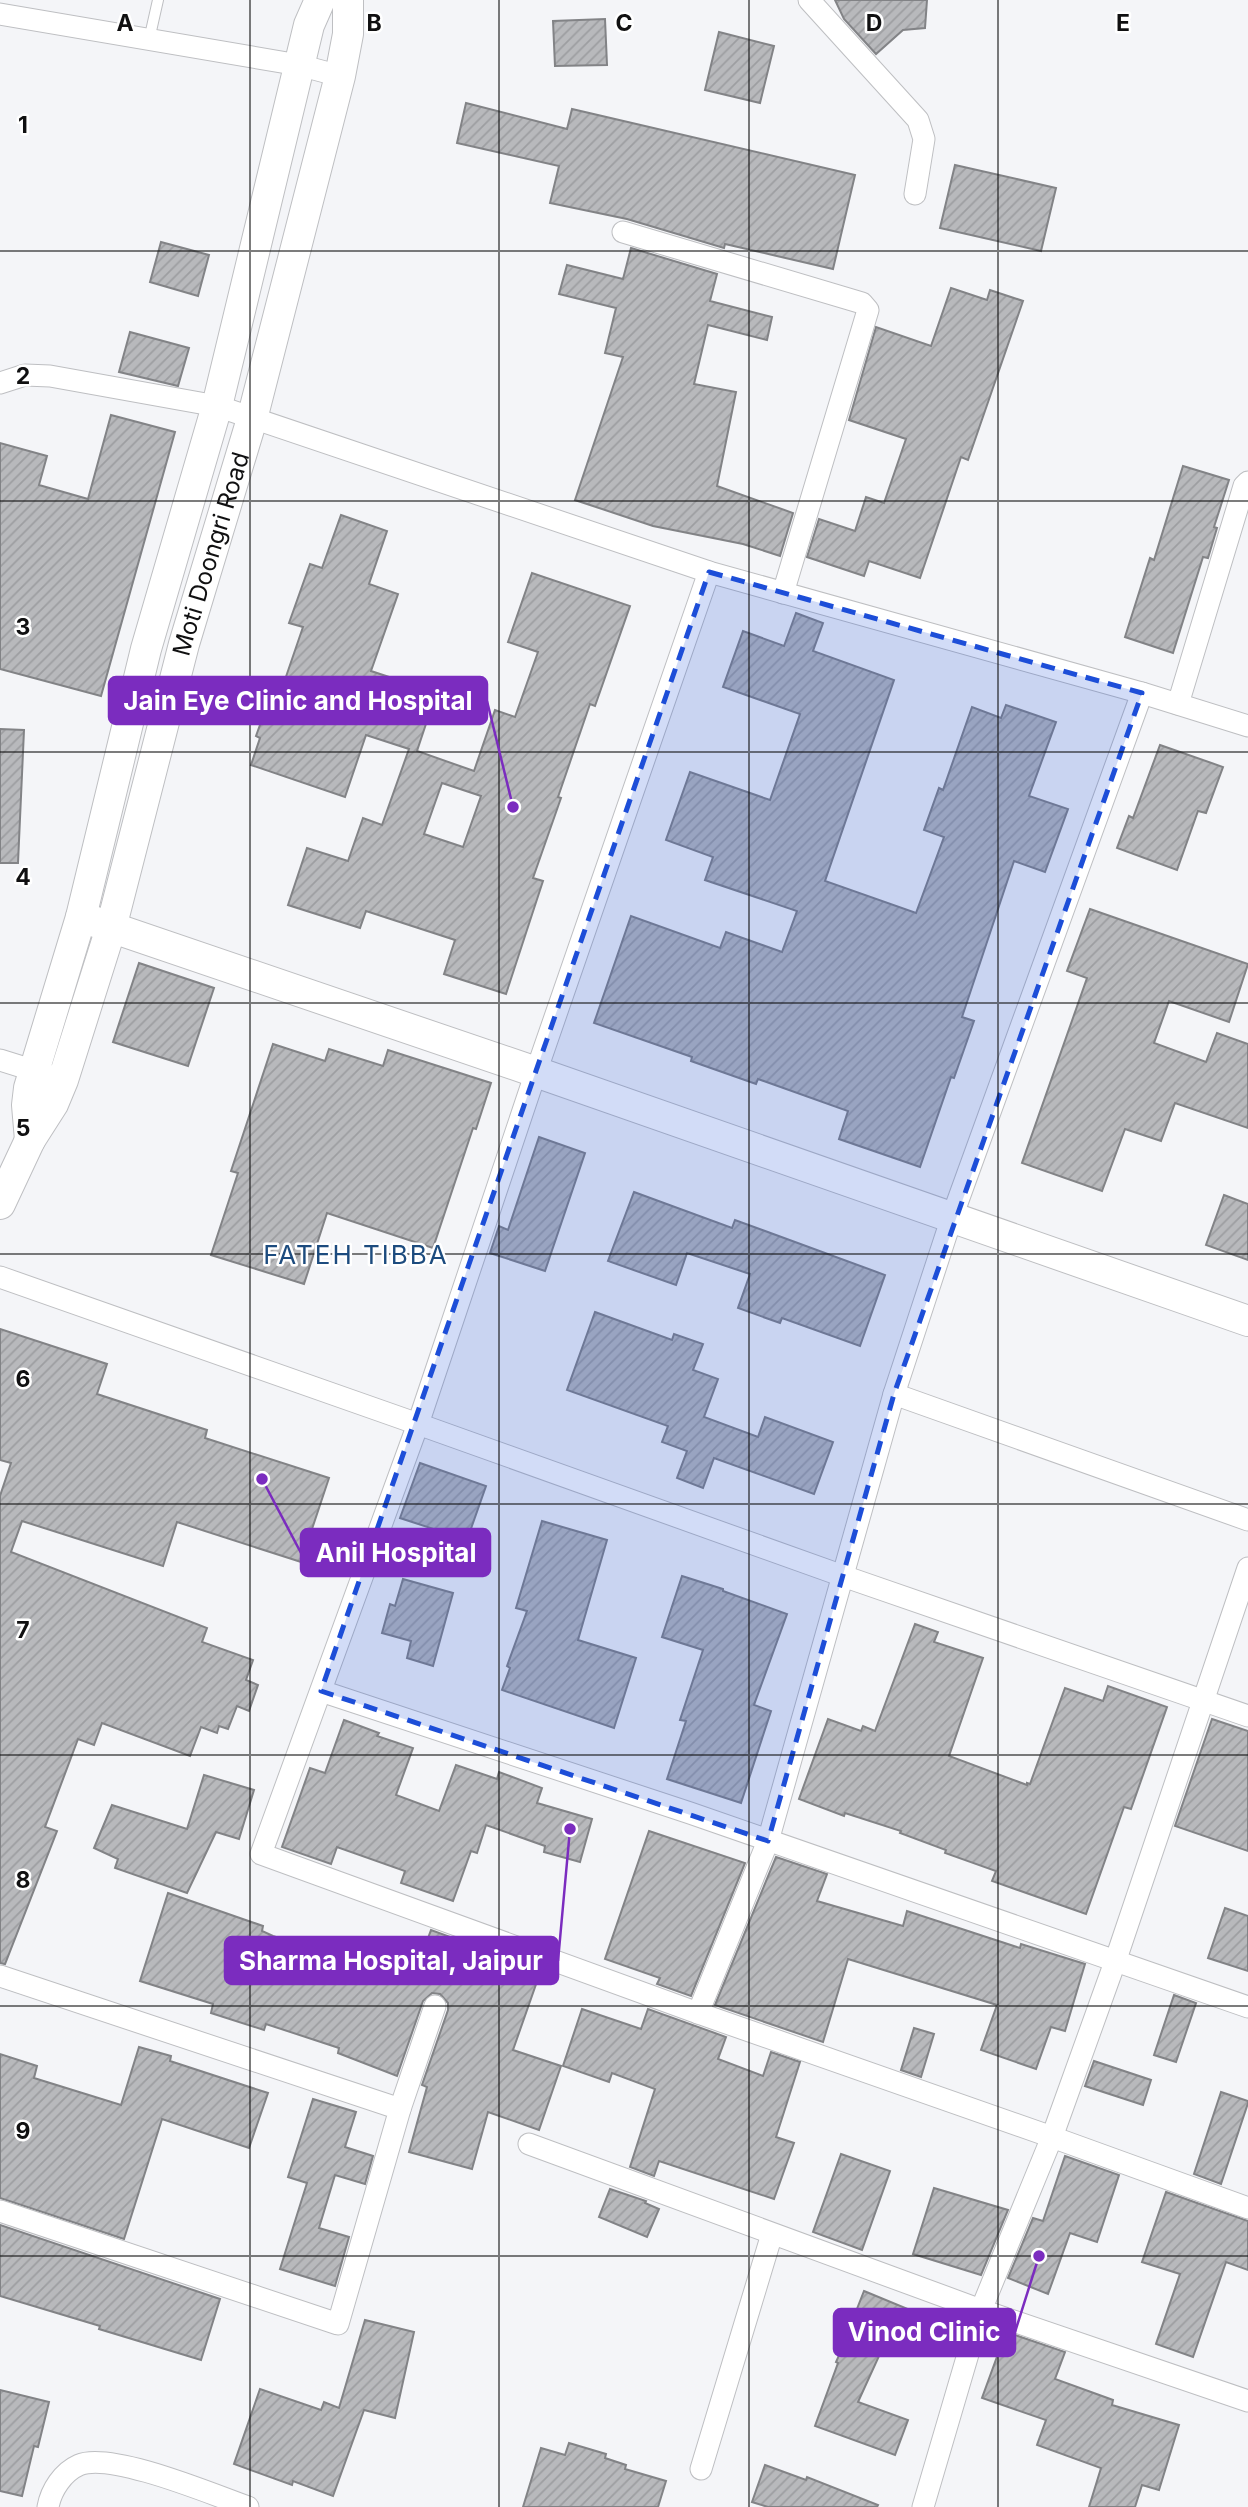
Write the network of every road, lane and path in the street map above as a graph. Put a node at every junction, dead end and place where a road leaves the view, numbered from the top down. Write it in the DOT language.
graph roads {
  1 [pos="158,0"];
  2 [pos="320,0"];
  3 [pos="348,0"];
  4 [pos="809,0"];
  5 [pos="0,14"];
  6 [pos="149,40"];
  7 [pos="299,65"];
  8 [pos="340,76"];
  9 [pos="915,194"];
  10 [pos="623,232"];
  11 [pos="0,383"];
  12 [pos="217,406"];
  13 [pos="253,419"];
  14 [pos="1248,482"];
  15 [pos="709,572"];
  16 [pos="783,593"];
  17 [pos="157,612"];
  18 [pos="192,621"];
  19 [pos="1142,693"];
  20 [pos="1178,704"];
  21 [pos="1248,726"];
  22 [pos="81,917"];
  23 [pos="111,928"];
  24 [pos="0,1060"];
  25 [pos="536,1072"];
  26 [pos="49,1075"];
  27 [pos="0,1204"];
  28 [pos="952,1217"];
  29 [pos="0,1277"];
  30 [pos="1248,1321"];
  31 [pos="894,1394"];
  32 [pos="418,1423"];
  33 [pos="1248,1520"];
  34 [pos="1248,1567"];
  35 [pos="843,1576"];
  36 [pos="321,1691"];
  37 [pos="1202,1702"];
  38 [pos="1248,1716"];
  39 [pos="768,1842"];
  40 [pos="1115,1962"];
  41 [pos="0,1976"];
  42 [pos="435,2006"];
  43 [pos="1248,2007"];
  44 [pos="698,2013"];
  45 [pos="400,2109"];
  46 [pos="1052,2137"];
  47 [pos="529,2144"];
  48 [pos="1248,2208"];
  49 [pos="0,2211"];
  50 [pos="772,2234"];
  51 [pos="981,2310"];
  52 [pos="1248,2401"];
  53 [pos="701,2469"];
  54 [pos="48,2507"];
  55 [pos="248,2507"];
  56 [pos="923,2507"];
  1 -- 6 [label="lane"];
  2 -- 7 [label="street, Moti Doongri Road"];
  3 -- 8 [label="street, Moti Doongri Road"];
  4 -- 9 [label="street"];
  5 -- 6 [label="street"];
  6 -- 7 [label="street"];
  7 -- 8 [label="street"];
  7 -- 12 [label="street, Moti Doongri Road"];
  8 -- 13 [label="street, Moti Doongri Road"];
  10 -- 16 [label="street"];
  11 -- 12 [label="street"];
  12 -- 13 [label="street"];
  12 -- 17 [label="street, Moti Doongri Road"];
  13 -- 15 [label="street"];
  13 -- 18 [label="street, Moti Doongri Road"];
  14 -- 20 [label="street"];
  15 -- 16 [label="street"];
  15 -- 25 [label="street"];
  16 -- 19 [label="street"];
  17 -- 18 [label="street"];
  17 -- 22 [label="street, Moti Doongri Road"];
  18 -- 23 [label="street, Moti Doongri Road"];
  19 -- 20 [label="street"];
  19 -- 28 [label="street"];
  20 -- 21 [label="street"];
  22 -- 23 [label="street"];
  22 -- 26 [label="street, Moti Doongri Road"];
  23 -- 25 [label="street"];
  23 -- 26 [label="street, Moti Doongri Road"];
  24 -- 26 [label="street"];
  25 -- 28 [label="street"];
  25 -- 32 [label="street"];
  26 -- 27 [label="street, Moti Doongri Road"];
  28 -- 30 [label="street"];
  28 -- 31 [label="street"];
  29 -- 32 [label="street"];
  31 -- 33 [label="street"];
  31 -- 35 [label="street"];
  32 -- 35 [label="street"];
  32 -- 36 [label="street"];
  34 -- 37 [label="street"];
  35 -- 37 [label="street"];
  35 -- 39 [label="street"];
  36 -- 39 [label="street"];
  36 -- 44 [label="street"];
  37 -- 38 [label="street"];
  37 -- 40 [label="street"];
  39 -- 40 [label="street"];
  39 -- 44 [label="street"];
  40 -- 43 [label="street"];
  40 -- 46 [label="street"];
  41 -- 45 [label="street"];
  42 -- 45 [label="street"];
  44 -- 46 [label="street"];
  45 -- 49 [label="street"];
  46 -- 48 [label="street"];
  46 -- 51 [label="street"];
  47 -- 50 [label="street"];
  50 -- 51 [label="street"];
  50 -- 53 [label="street"];
  51 -- 52 [label="street"];
  51 -- 56 [label="street"];
  54 -- 55 [label="street"];
}
